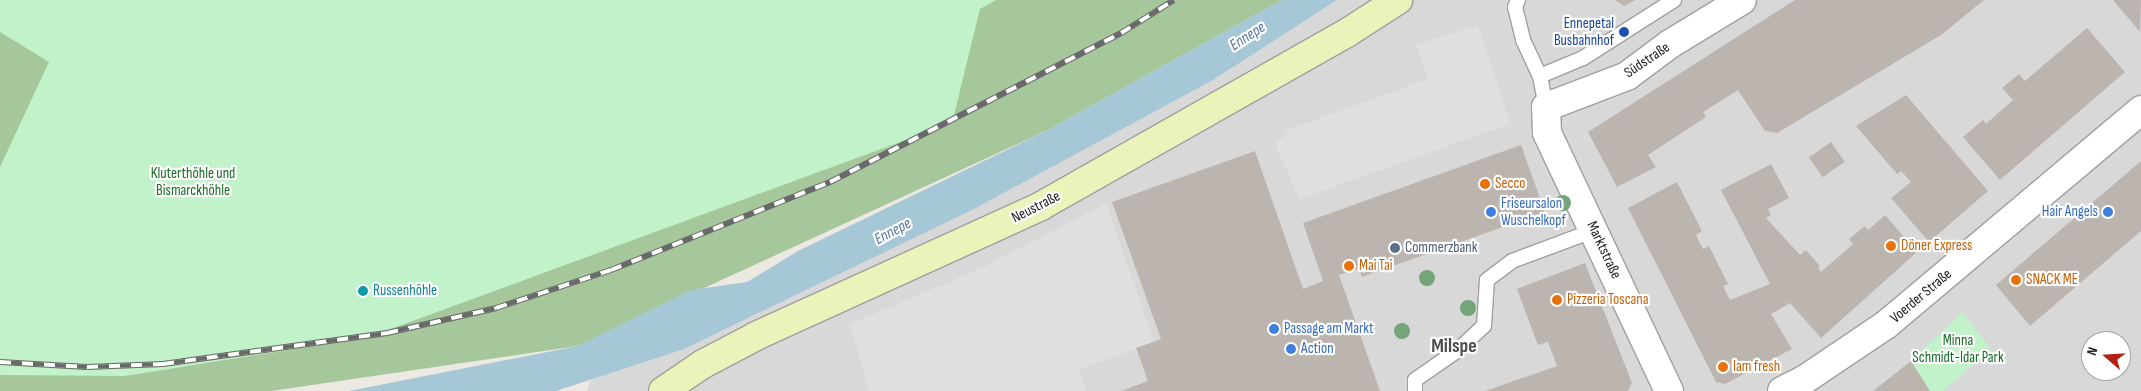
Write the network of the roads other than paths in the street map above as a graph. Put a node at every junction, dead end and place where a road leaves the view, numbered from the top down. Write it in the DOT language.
graph roads {
  1 [pos="1398,0"];
  2 [pos="1518,0"];
  3 [pos="1674,0"];
  4 [pos="1742,0"];
  5 [pos="1540,76"];
  6 [pos="1546,107"];
  7 [pos="2141,110"];
  8 [pos="1595,230"];
  9 [pos="663,391"];
  10 [pos="1415,391"];
  11 [pos="1669,391"];
  12 [pos="1782,391"];
  1 -- 9 [label="main road, Neustraße"];
  2 -- 5 [label="lane"];
  3 -- 5 [label="lane"];
  4 -- 6 [label="street, Südstraße"];
  5 -- 6 [label="lane"];
  6 -- 8 [label="street, Marktstraße"];
  7 -- 12 [label="street, Voerder Straße"];
  8 -- 10 [label="lane"];
  8 -- 11 [label="street, Marktstraße"];
}
